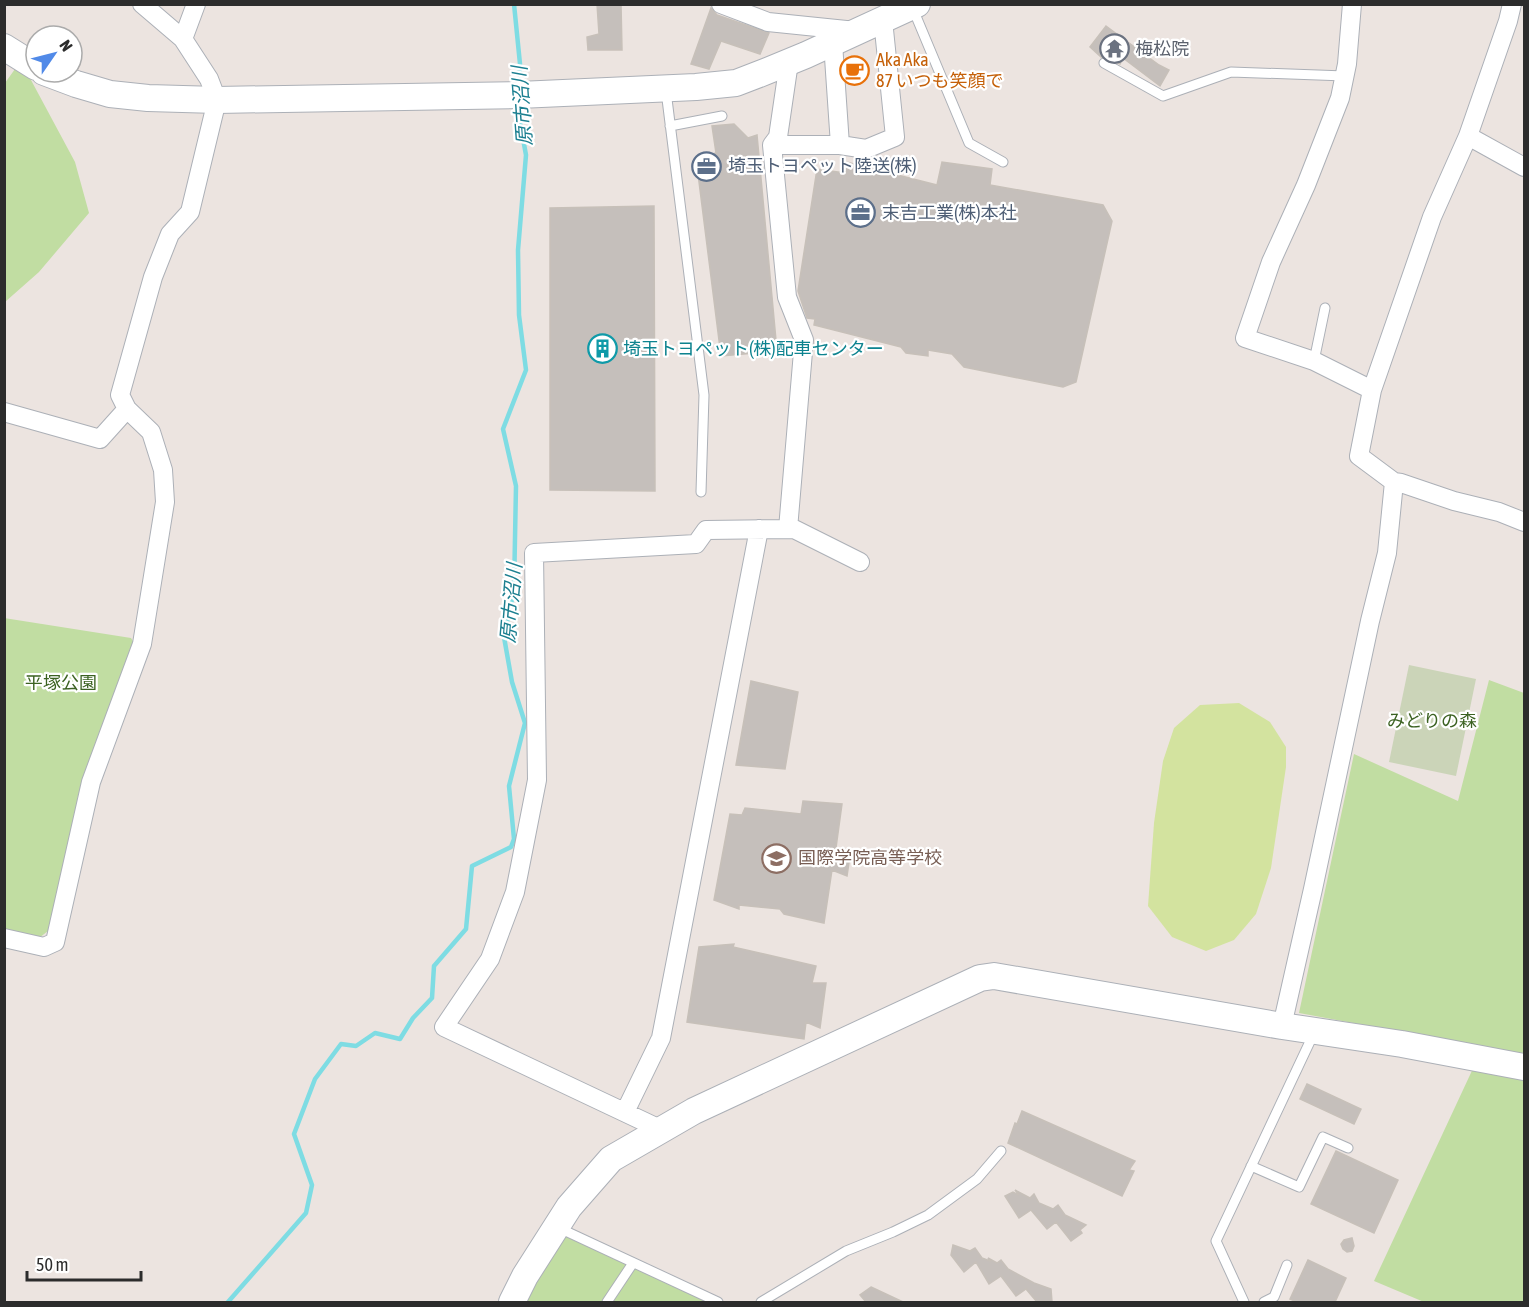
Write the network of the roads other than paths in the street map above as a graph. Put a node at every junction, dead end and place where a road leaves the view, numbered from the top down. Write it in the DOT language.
graph roads {
  1 [pos="142,4"];
  2 [pos="196,4"];
  3 [pos="721,4"];
  4 [pos="1352,4"];
  5 [pos="1512,4"];
  6 [pos="903,9"];
  7 [pos="858,31"];
  8 [pos="183,39"];
  9 [pos="833,43"];
  10 [pos="4,47"];
  11 [pos="24,60"];
  12 [pos="789,62"];
  13 [pos="1104,63"];
  14 [pos="1345,76"];
  15 [pos="76,84"];
  16 [pos="665,88"];
  17 [pos="217,100"];
  18 [pos="722,116"];
  19 [pos="670,126"];
  20 [pos="1468,135"];
  21 [pos="771,145"];
  22 [pos="840,145"];
  23 [pos="1003,162"];
  24 [pos="1524,167"];
  25 [pos="1325,308"];
  26 [pos="1314,361"];
  27 [pos="1372,390"];
  28 [pos="127,409"];
  29 [pos="4,412"];
  30 [pos="1394,482"];
  31 [pos="701,492"];
  32 [pos="1524,522"];
  33 [pos="759,530"];
  34 [pos="788,530"];
  35 [pos="860,562"];
  36 [pos="4,938"];
  37 [pos="1282,1026"];
  38 [pos="1315,1031"];
  39 [pos="1524,1067"];
  40 [pos="625,1112"];
  41 [pos="662,1130"];
  42 [pos="1348,1148"];
  43 [pos="1001,1151"];
  44 [pos="1251,1166"];
  45 [pos="556,1227"];
  46 [pos="633,1263"];
  47 [pos="1287,1265"];
  48 [pos="1274,1297"];
  49 [pos="512,1302"];
  50 [pos="607,1302"];
  51 [pos="718,1302"];
  52 [pos="761,1302"];
  53 [pos="1244,1302"];
  54 [pos="1264,1302"];
  55 [pos="1284,1302"];
  1 -- 8 [label="street"];
  2 -- 8 [label="street"];
  3 -- 7 [label="street"];
  4 -- 14 [label="street"];
  5 -- 20 [label="street"];
  6 -- 7 [label="street"];
  6 -- 22 [label="street"];
  6 -- 23 [label="lane"];
  7 -- 9 [label="street"];
  8 -- 17 [label="street"];
  9 -- 12 [label="street"];
  9 -- 22 [label="street"];
  10 -- 11 [label="street"];
  12 -- 16 [label="street"];
  12 -- 21 [label="street"];
  13 -- 14 [label="lane"];
  14 -- 26 [label="street"];
  15 -- 17 [label="street"];
  16 -- 17 [label="street"];
  16 -- 19 [label="lane"];
  17 -- 28 [label="street"];
  18 -- 19 [label="lane"];
  19 -- 31 [label="lane"];
  20 -- 24 [label="street"];
  20 -- 27 [label="street"];
  21 -- 22 [label="street"];
  21 -- 34 [label="street"];
  25 -- 26 [label="lane"];
  26 -- 27 [label="street"];
  27 -- 30 [label="street"];
  28 -- 29 [label="street"];
  28 -- 36 [label="street"];
  30 -- 32 [label="street"];
  30 -- 37 [label="street"];
  33 -- 34 [label="street"];
  33 -- 40 [label="street"];
  33 -- 40 [label="street"];
  34 -- 35 [label="street"];
  37 -- 38 [label="street"];
  37 -- 41 [label="street"];
  38 -- 39 [label="street"];
  38 -- 44 [label="lane"];
  40 -- 41 [label="street"];
  41 -- 45 [label="street"];
  42 -- 44 [label="lane"];
  43 -- 52 [label="lane"];
  44 -- 53 [label="lane"];
  45 -- 46 [label="lane"];
  45 -- 49 [label="street"];
  46 -- 50 [label="lane"];
  46 -- 51 [label="lane"];
  47 -- 48 [label="lane"];
  48 -- 54 [label="lane"];
  48 -- 55 [label="lane"];
}
